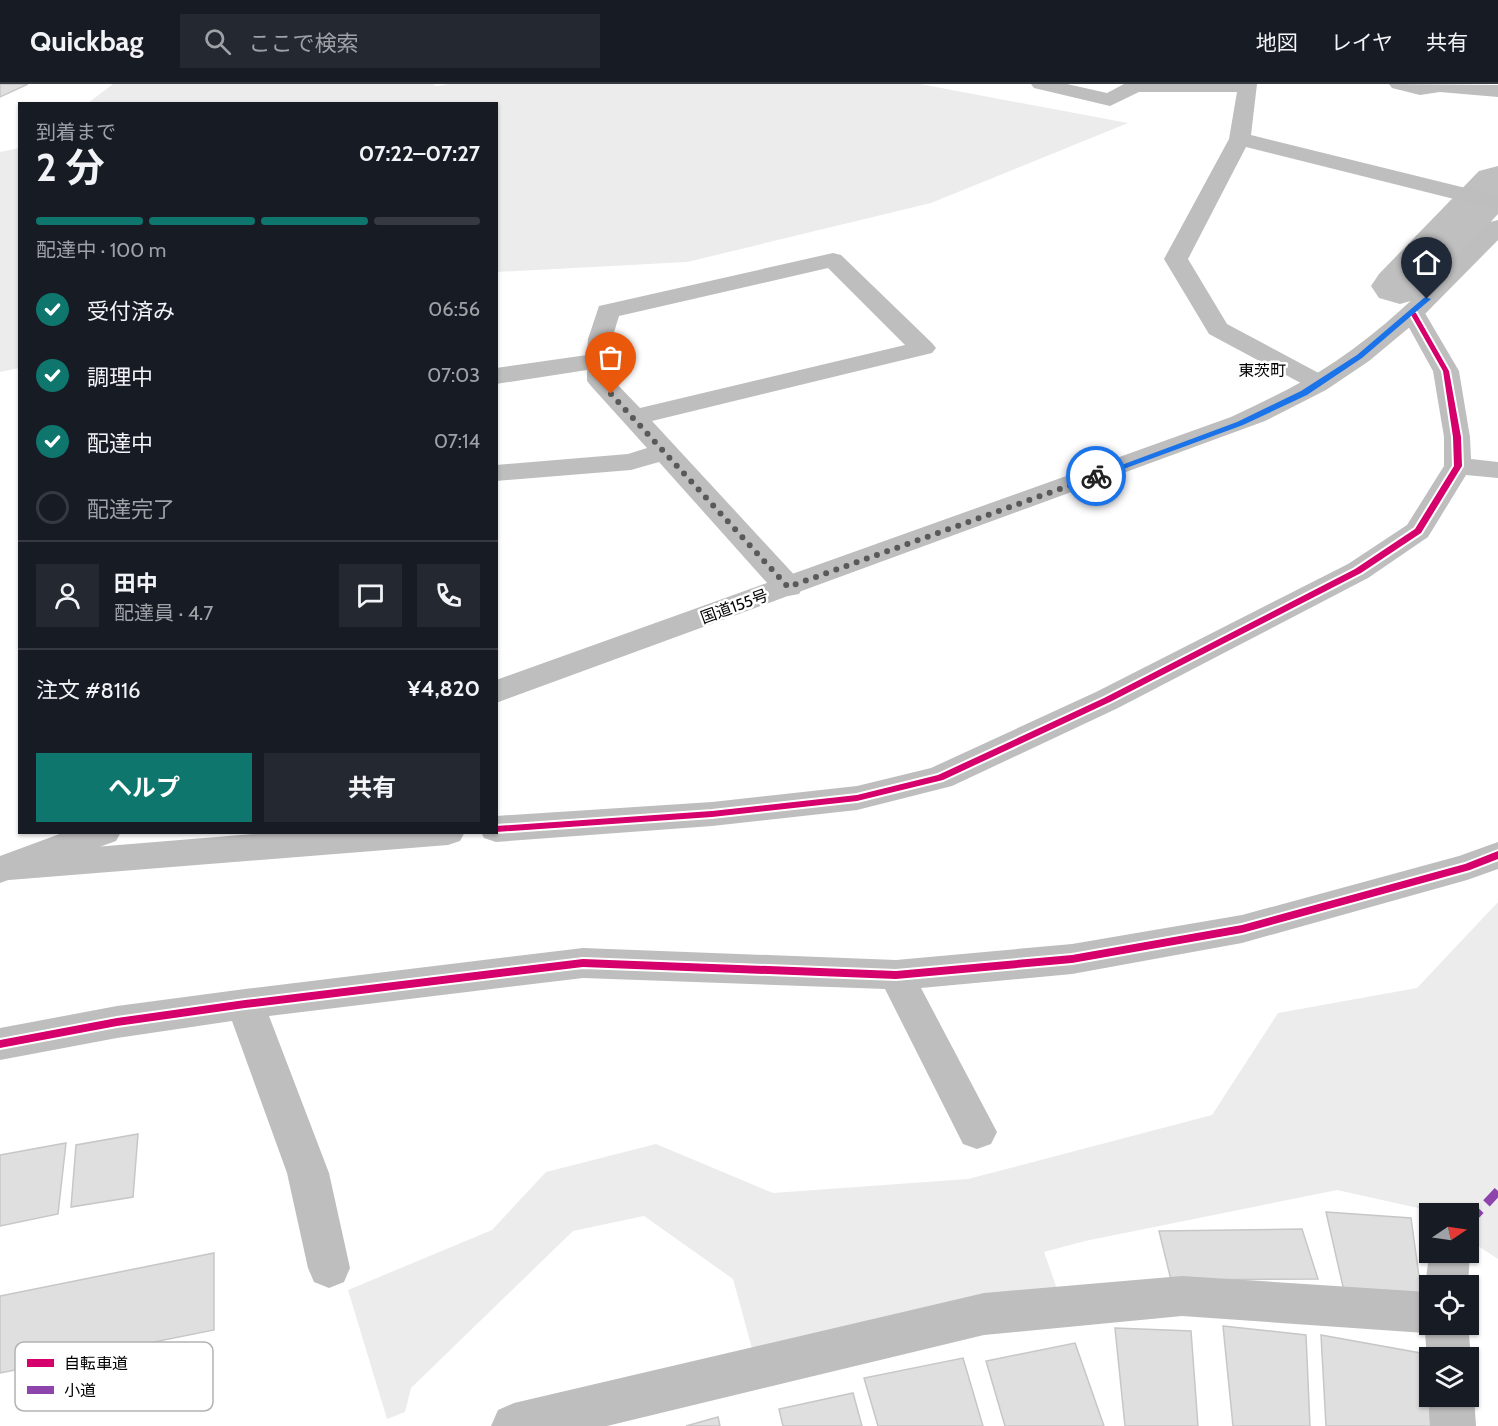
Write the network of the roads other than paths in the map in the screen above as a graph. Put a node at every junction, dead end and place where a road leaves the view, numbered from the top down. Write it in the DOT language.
graph roads {
  1 [pos="1041,84"];
  2 [pos="1399,84"];
  3 [pos="1256,85"];
  4 [pos="1498,91"];
  5 [pos="1240,139"];
  6 [pos="1498,203"];
  7 [pos="1498,227"];
  8 [pos="1413,313"];
  9 [pos="600,361"];
  10 [pos="498,376"];
  11 [pos="1319,383"];
  12 [pos="633,418"];
  13 [pos="664,451"];
  14 [pos="1458,466"];
  15 [pos="1498,470"];
  16 [pos="498,473"];
  17 [pos="788,587"];
  18 [pos="498,691"];
  19 [pos="498,829"];
  20 [pos="98,834"];
  21 [pos="423,834"];
  22 [pos="1498,855"];
  23 [pos="4,868"];
  24 [pos="896,975"];
  25 [pos="245,1004"];
  26 [pos="0,1044"];
  27 [pos="977,1132"];
  28 [pos="328,1268"];
  29 [pos="1419,1312"];
  30 [pos="1452,1407"];
  31 [pos="514,1426"];
  32 [pos="1453,1426"];
  1 -- 3 [label="main road"];
  2 -- 4 [label="main road"];
  3 -- 5 [label="main road"];
  5 -- 6 [label="main road"];
  5 -- 11 [label="main road"];
  7 -- 8 [label="main road, 国道155号"];
  8 -- 11 [label="main road, 国道155号"];
  8 -- 14 [label="main road"];
  9 -- 10 [label="main road"];
  9 -- 12 [label="main road"];
  9 -- 12 [label="main road"];
  11 -- 17 [label="main road, 国道155号"];
  12 -- 13 [label="main road"];
  13 -- 16 [label="main road"];
  13 -- 17 [label="main road"];
  14 -- 15 [label="main road"];
  14 -- 19 [label="main road"];
  17 -- 18 [label="main road, 国道155号"];
  20 -- 23 [label="main road"];
  21 -- 23 [label="main road"];
  22 -- 24 [label="main road"];
  24 -- 25 [label="main road"];
  24 -- 27 [label="main road"];
  25 -- 26 [label="main road"];
  25 -- 28 [label="main road"];
  29 -- 31 [label="main road"];
  30 -- 32 [label="main road"];
}
